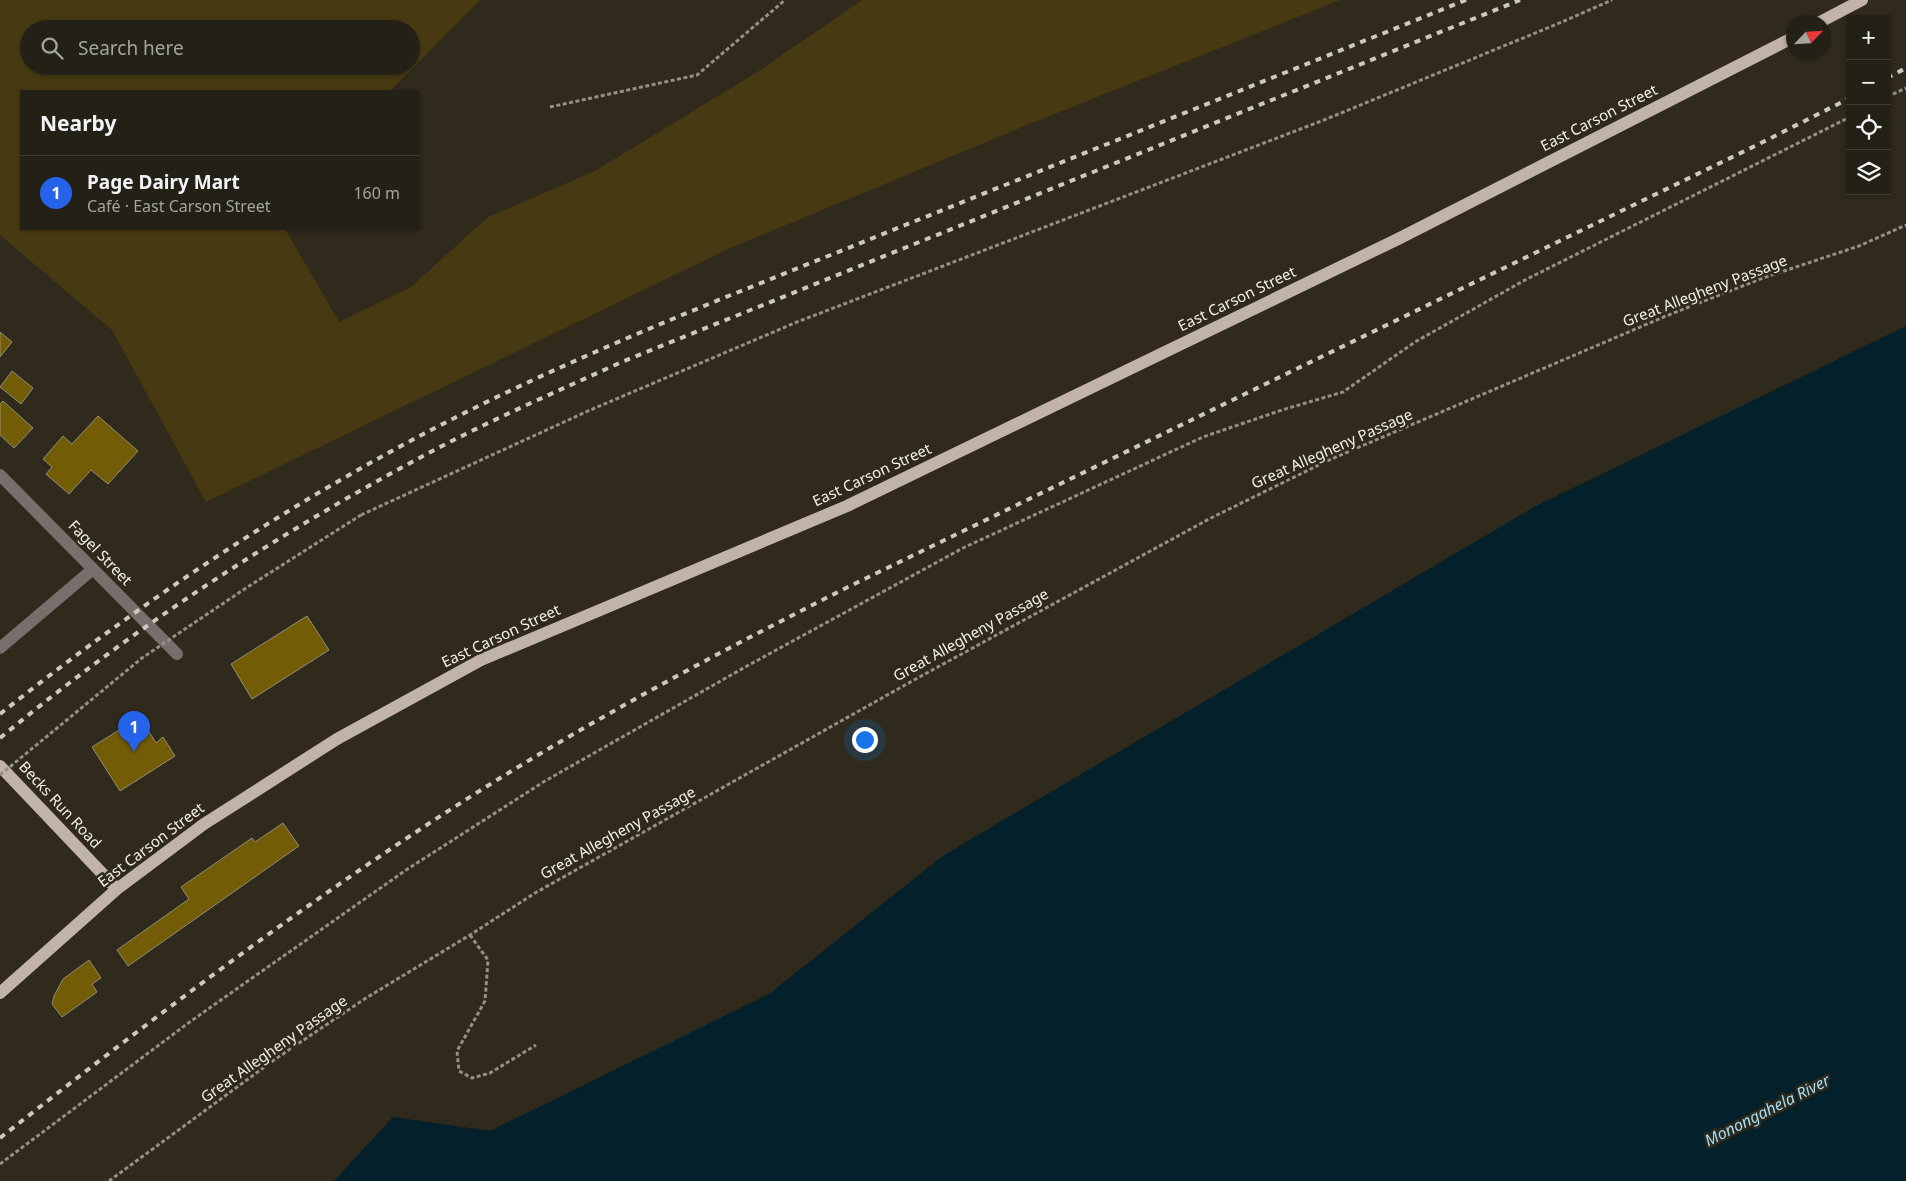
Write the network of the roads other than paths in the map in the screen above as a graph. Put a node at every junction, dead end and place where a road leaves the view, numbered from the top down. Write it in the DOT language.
graph roads {
  1 [pos="1862,0"];
  2 [pos="1831,16"];
  3 [pos="1786,41"];
  4 [pos="0,474"];
  5 [pos="93,569"];
  6 [pos="0,648"];
  7 [pos="177,654"];
  8 [pos="0,766"];
  9 [pos="117,889"];
  10 [pos="0,994"];
  1 -- 2 [label="main road"];
  3 -- 9 [label="main road, East Carson Street"];
  4 -- 5 [label="street, Fagel Street"];
  5 -- 6 [label="street"];
  5 -- 7 [label="street, Fagel Street"];
  8 -- 9 [label="main road, Becks Run Road"];
  9 -- 10 [label="main road, East Carson Street"];
}
